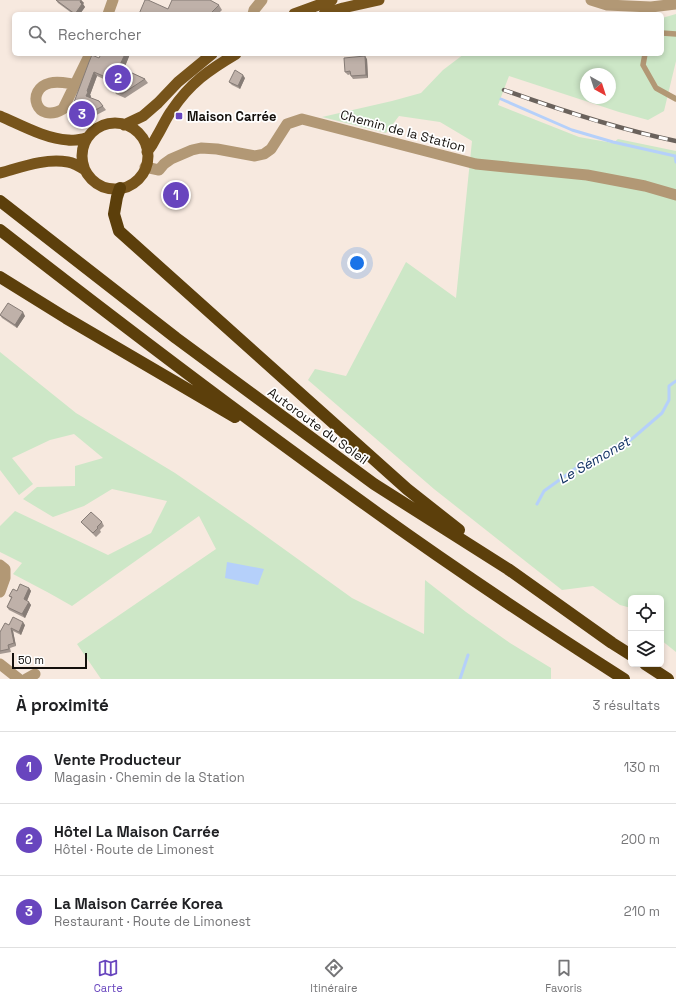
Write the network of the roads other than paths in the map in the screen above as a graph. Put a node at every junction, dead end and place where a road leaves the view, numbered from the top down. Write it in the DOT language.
graph roads {
  1 [pos="262,0"];
  2 [pos="332,0"];
  3 [pos="379,0"];
  4 [pos="591,0"];
  5 [pos="676,4"];
  6 [pos="254,12"];
  7 [pos="299,12"];
  8 [pos="331,12"];
  9 [pos="664,34"];
  10 [pos="676,34"];
  11 [pos="89,56"];
  12 [pos="210,56"];
  13 [pos="232,56"];
  14 [pos="645,56"];
  15 [pos="74,84"];
  16 [pos="676,99"];
  17 [pos="0,116"];
  18 [pos="124,124"];
  19 [pos="87,138"];
  20 [pos="147,152"];
  21 [pos="145,167"];
  22 [pos="85,170"];
  23 [pos="0,173"];
  24 [pos="120,188"];
  25 [pos="676,195"];
  26 [pos="0,201"];
  27 [pos="0,230"];
  28 [pos="0,277"];
  29 [pos="278,441"];
  30 [pos="0,565"];
  31 [pos="508,569"];
  32 [pos="0,592"];
  33 [pos="628,653"];
  34 [pos="0,664"];
  35 [pos="650,667"];
  36 [pos="19,679"];
  37 [pos="624,679"];
  38 [pos="668,679"];
  1 -- 6 [label="street"];
  2 -- 7 [label="main road"];
  3 -- 8 [label="main road"];
  4 -- 5 [label="street"];
  9 -- 10 [label="lane"];
  11 -- 15 [label="street"];
  12 -- 18 [label="main road"];
  13 -- 20 [label="main road"];
  14 -- 16 [label="lane"];
  17 -- 19 [label="main road"];
  18 -- 19 [label="main road"];
  18 -- 20 [label="main road"];
  19 -- 22 [label="main road"];
  20 -- 21 [label="main road"];
  21 -- 24 [label="main road"];
  21 -- 25 [label="street, Chemin de la Station"];
  22 -- 23 [label="main road"];
  22 -- 24 [label="main road"];
  24 -- 31 [label="highway"];
  26 -- 31 [label="highway, Autoroute du Soleil"];
  27 -- 29 [label="highway"];
  28 -- 29 [label="highway"];
  29 -- 37 [label="highway"];
  30 -- 32 [label="street"];
  31 -- 33 [label="highway, Autoroute du Soleil"];
  34 -- 36 [label="street"];
  35 -- 38 [label="highway"];
}
